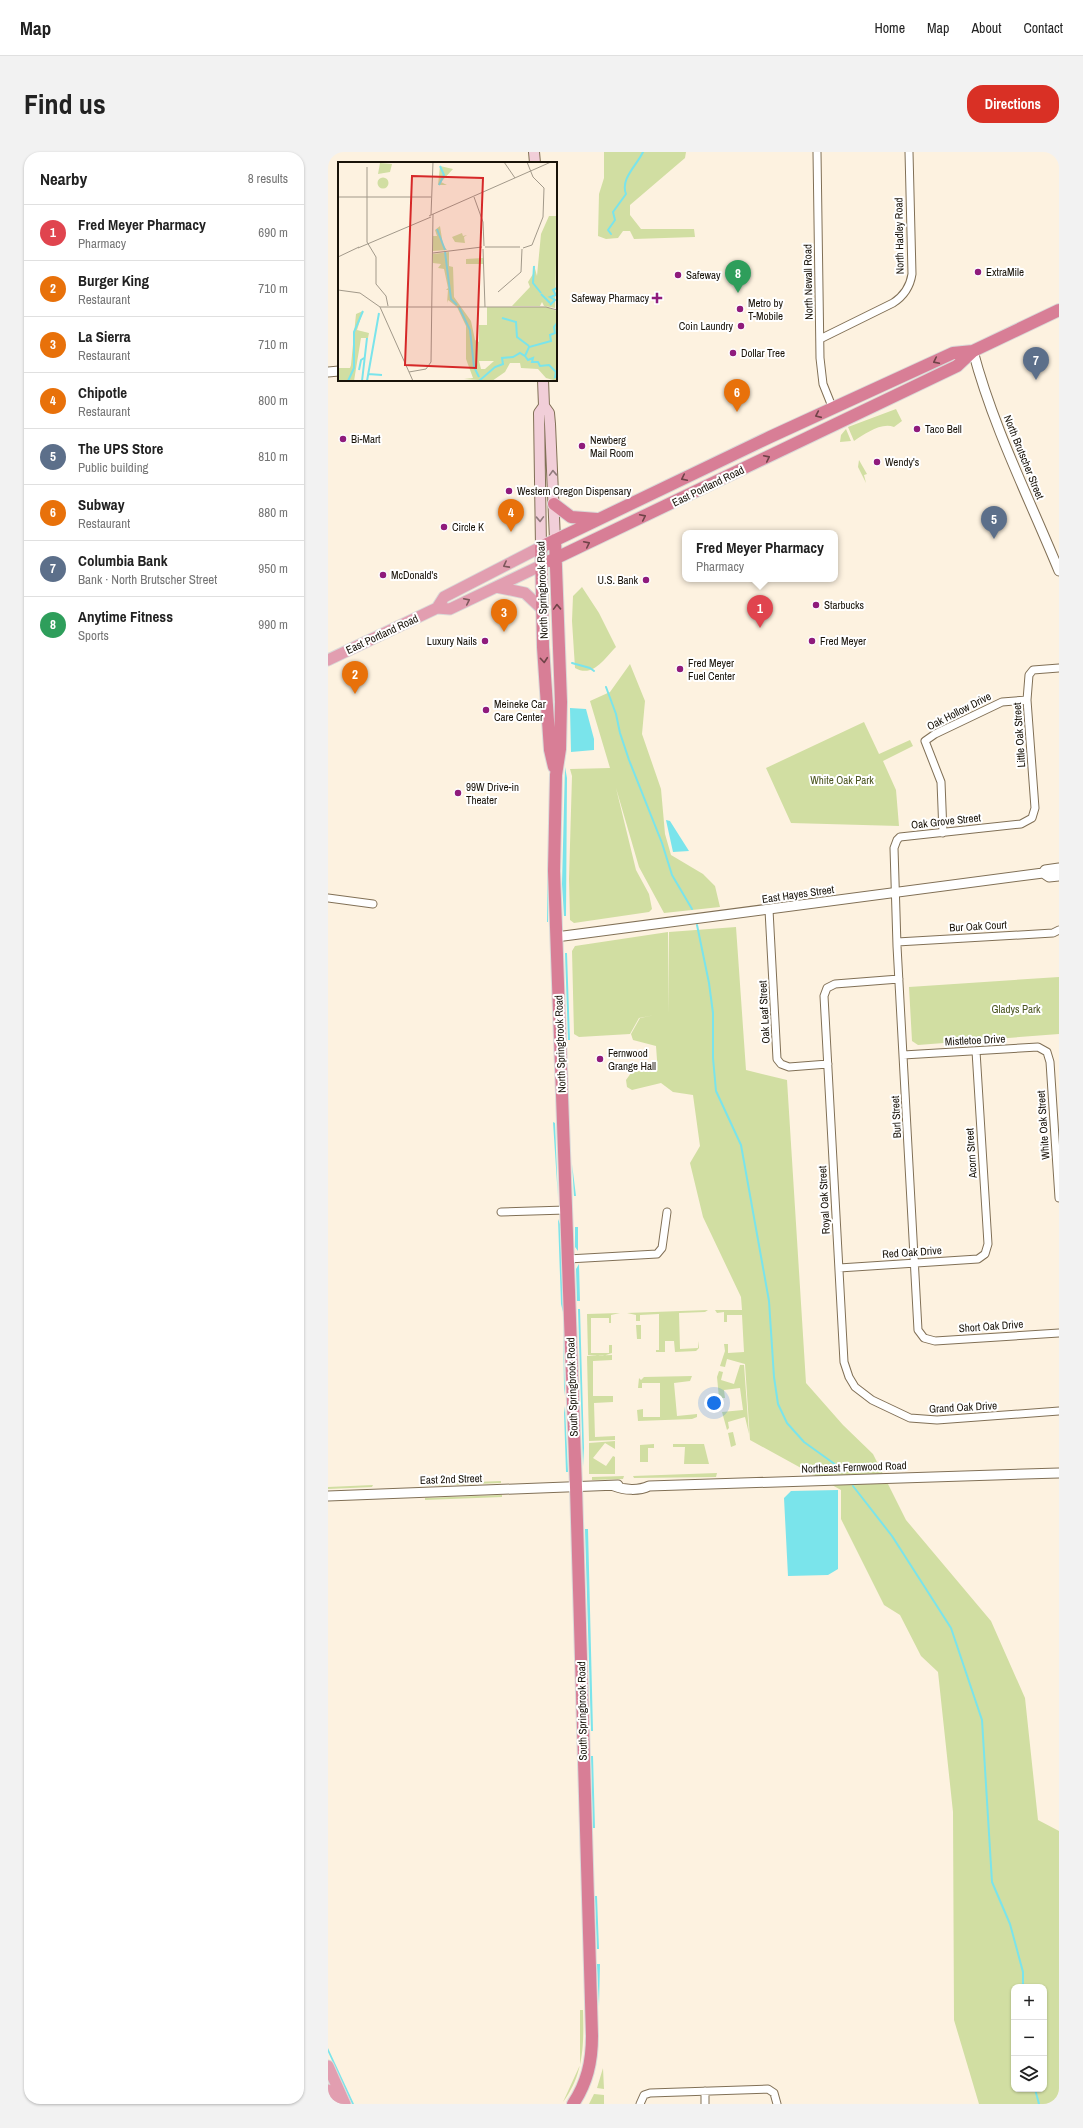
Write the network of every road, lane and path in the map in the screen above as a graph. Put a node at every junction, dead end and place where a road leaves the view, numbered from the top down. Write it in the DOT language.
graph roads {
  1 [pos="534,152"];
  2 [pos="817,152"];
  3 [pos="909,152"];
  4 [pos="535,162"];
  5 [pos="1059,310"];
  6 [pos="820,339"];
  7 [pos="974,351"];
  8 [pos="543,381"];
  9 [pos="544,406"];
  10 [pos="833,409"];
  11 [pos="554,504"];
  12 [pos="598,519"];
  13 [pos="555,540"];
  14 [pos="541,547"];
  15 [pos="555,559"];
  16 [pos="542,565"];
  17 [pos="1059,571"];
  18 [pos="496,587"];
  19 [pos="437,608"];
  20 [pos="542,609"];
  21 [pos="328,660"];
  22 [pos="1059,668"];
  23 [pos="1027,700"];
  24 [pos="549,722"];
  25 [pos="560,749"];
  26 [pos="556,775"];
  27 [pos="1027,822"];
  28 [pos="944,833"];
  29 [pos="1059,868"];
  30 [pos="1043,873"];
  31 [pos="1059,876"];
  32 [pos="895,893"];
  33 [pos="328,898"];
  34 [pos="373,904"];
  35 [pos="769,910"];
  36 [pos="1059,930"];
  37 [pos="556,937"];
  38 [pos="897,942"];
  39 [pos="899,980"];
  40 [pos="976,1051"];
  41 [pos="1047,1052"];
  42 [pos="903,1055"];
  43 [pos="828,1064"];
  44 [pos="1059,1198"];
  45 [pos="566,1210"];
  46 [pos="501,1212"];
  47 [pos="667,1212"];
  48 [pos="985,1254"];
  49 [pos="568,1259"];
  50 [pos="914,1263"];
  51 [pos="839,1268"];
  52 [pos="570,1313"];
  53 [pos="1059,1333"];
  54 [pos="924,1338"];
  55 [pos="872,1400"];
  56 [pos="1059,1411"];
  57 [pos="1059,1473"];
  58 [pos="576,1487"];
  59 [pos="328,1496"];
  60 [pos="328,2066"];
  61 [pos="328,2090"];
  62 [pos="705,2091"];
  63 [pos="334,2104"];
  64 [pos="346,2104"];
  65 [pos="573,2104"];
  66 [pos="640,2104"];
  67 [pos="705,2104"];
  68 [pos="777,2104"];
  1 -- 4 [label="main road"];
  2 -- 6 [label="street, North Newall Road"];
  3 -- 6 [label="street, North Hadley Road"];
  5 -- 7 [label="highway, East Portland Road"];
  6 -- 10 [label="street, North Newall Road"];
  7 -- 10 [label="highway, East Portland Road, one-way"];
  15 -- 7 [label="highway, East Portland Road, one-way"];
  7 -- 17 [label="street, North Brutscher Street"];
  8 -- 9 [label="main road, North Springbrook Road"];
  11 -- 9 [label="main road, North Springbrook Road, one-way"];
  9 -- 14 [label="main road, North Springbrook Road, one-way"];
  10 -- 12 [label="highway, East Portland Road, one-way"];
  11 -- 12 [label="highway"];
  11 -- 13 [label="main road, North Springbrook Road"];
  12 -- 13 [label="highway, East Portland Road"];
  13 -- 14 [label="highway, East Portland Road"];
  13 -- 15 [label="highway, North Springbrook Road"];
  14 -- 16 [label="highway, North Springbrook Road"];
  14 -- 19 [label="main road, East Portland Road, one-way"];
  15 -- 16 [label="highway, East Portland Road"];
  25 -- 15 [label="highway, North Springbrook Road, one-way"];
  16 -- 18 [label="main road, East Portland Road"];
  16 -- 20 [label="highway, North Springbrook Road"];
  19 -- 18 [label="main road, East Portland Road, one-way"];
  18 -- 20 [label="main road"];
  19 -- 21 [label="main road, East Portland Road"];
  20 -- 24 [label="highway, North Springbrook Road, one-way"];
  22 -- 23 [label="street, Little Oak Street"];
  23 -- 27 [label="street, Little Oak Street"];
  23 -- 28 [label="street, Oak Hollow Drive"];
  24 -- 25 [label="highway"];
  24 -- 26 [label="highway, North Springbrook Road"];
  25 -- 26 [label="highway, North Springbrook Road"];
  26 -- 37 [label="highway, North Springbrook Road"];
  27 -- 28 [label="street, Oak Grove Street"];
  28 -- 32 [label="street, Oak Grove Street"];
  29 -- 30 [label="street, East Hayes Street"];
  30 -- 31 [label="street, East Hayes Street"];
  30 -- 32 [label="street, East Hayes Street"];
  32 -- 35 [label="street, East Hayes Street"];
  32 -- 38 [label="street, Burl Street"];
  33 -- 34 [label="street"];
  35 -- 37 [label="street, East Hayes Street"];
  35 -- 43 [label="street, Oak Leaf Street"];
  36 -- 38 [label="street, Bur Oak Court"];
  37 -- 45 [label="highway, North Springbrook Road"];
  38 -- 39 [label="street, Burl Street"];
  39 -- 42 [label="street, Burl Street"];
  39 -- 43 [label="street, Royal Oak Street"];
  40 -- 41 [label="street, Mistletoe Drive"];
  40 -- 42 [label="street, Mistletoe Drive"];
  40 -- 48 [label="street, Acorn Street"];
  41 -- 44 [label="street, White Oak Street"];
  42 -- 50 [label="street, Burl Street"];
  43 -- 51 [label="street, Royal Oak Street"];
  45 -- 46 [label="street"];
  45 -- 49 [label="highway, North Springbrook Road"];
  47 -- 49 [label="street"];
  48 -- 50 [label="street, Red Oak Drive"];
  49 -- 52 [label="highway, North Springbrook Road"];
  50 -- 51 [label="street, Red Oak Drive"];
  50 -- 54 [label="street, Burl Street"];
  51 -- 55 [label="street, Royal Oak Street"];
  52 -- 58 [label="highway, South Springbrook Road"];
  53 -- 54 [label="street, Short Oak Drive"];
  55 -- 56 [label="street, Grand Oak Drive"];
  57 -- 58 [label="street, Northeast Fernwood Road"];
  58 -- 59 [label="street, East 2nd Street"];
  58 -- 65 [label="highway, South Springbrook Road"];
  60 -- 64 [label="main road"];
  61 -- 63 [label="main road"];
  62 -- 66 [label="street"];
  62 -- 67 [label="street"];
  62 -- 68 [label="street"];
}
